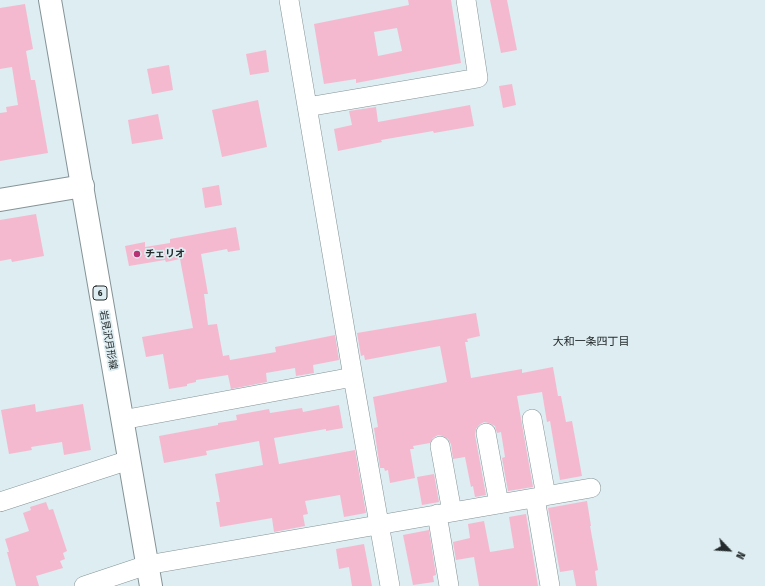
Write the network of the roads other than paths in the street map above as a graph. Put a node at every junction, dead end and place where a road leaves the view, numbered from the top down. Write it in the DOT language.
graph roads {
  1 [pos="50,0"];
  2 [pos="466,0"];
  3 [pos="295,1"];
  4 [pos="307,107"];
  5 [pos="83,186"];
  6 [pos="0,200"];
  7 [pos="353,377"];
  8 [pos="532,419"];
  9 [pos="122,420"];
  10 [pos="486,433"];
  11 [pos="440,446"];
  12 [pos="129,460"];
  13 [pos="591,488"];
  14 [pos="541,497"];
  15 [pos="0,502"];
  16 [pos="499,504"];
  17 [pos="445,513"];
  18 [pos="380,526"];
  19 [pos="149,576"];
  20 [pos="84,586"];
  21 [pos="390,586"];
  22 [pos="449,586"];
  23 [pos="550,586"];
  1 -- 5 [label="main road, 岩見沢月形線 / 6"];
  2 -- 4 [label="street"];
  3 -- 4 [label="street"];
  4 -- 7 [label="street"];
  5 -- 6 [label="main road"];
  5 -- 9 [label="main road, 岩見沢月形線 / 6"];
  7 -- 9 [label="street"];
  7 -- 18 [label="street"];
  8 -- 14 [label="street"];
  9 -- 12 [label="main road, 岩見沢月形線 / 6"];
  10 -- 16 [label="street"];
  11 -- 17 [label="street"];
  12 -- 15 [label="street"];
  12 -- 19 [label="main road, 岩見沢月形線 / 6"];
  13 -- 14 [label="street"];
  14 -- 16 [label="street"];
  14 -- 23 [label="street"];
  16 -- 17 [label="street"];
  17 -- 18 [label="street"];
  17 -- 22 [label="street"];
  18 -- 19 [label="street"];
  18 -- 21 [label="street"];
  19 -- 20 [label="street"];
}
